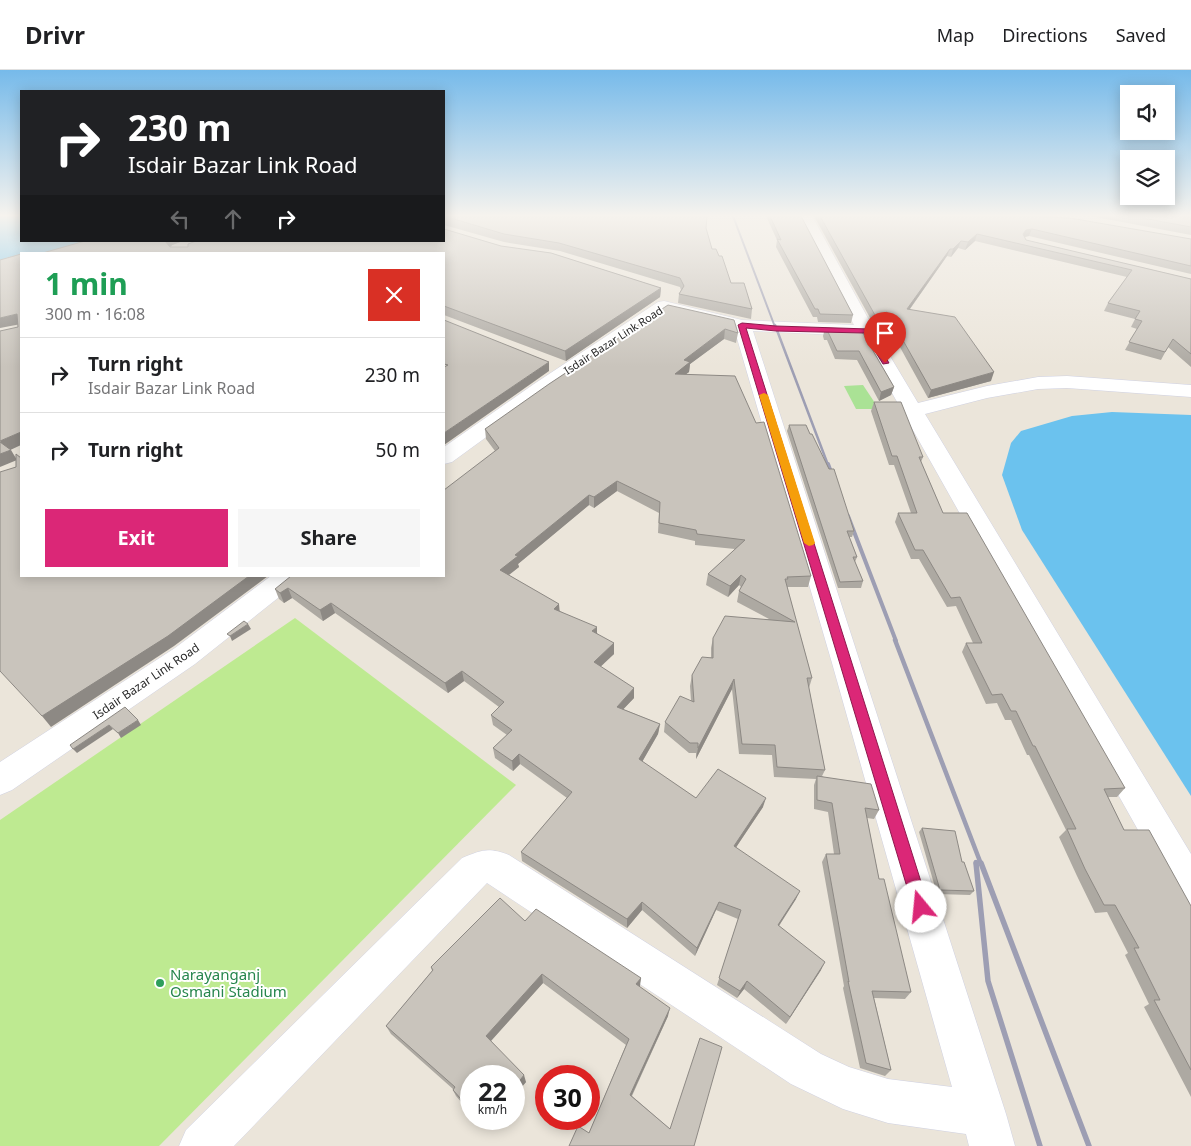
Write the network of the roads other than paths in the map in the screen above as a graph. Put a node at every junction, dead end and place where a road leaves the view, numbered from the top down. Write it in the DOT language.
graph roads {
  1 [pos="832,266"];
  2 [pos="742,325"];
  3 [pos="866,331"];
  4 [pos="550,363"];
  5 [pos="567,370"];
  6 [pos="1191,391"];
  7 [pos="914,410"];
  8 [pos="445,456"];
  9 [pos="288,577"];
  10 [pos="0,780"];
  11 [pos="1191,888"];
  12 [pos="988,1130"];
  13 [pos="202,1146"];
  1 -- 3 [label="street"];
  2 -- 3 [label="street, Isdair Bazar Link Road"];
  2 -- 5 [label="street, Isdair Bazar Link Road"];
  2 -- 12 [label="street"];
  3 -- 7 [label="street"];
  4 -- 5 [label="street"];
  5 -- 8 [label="street, Isdair Bazar Link Road"];
  6 -- 7 [label="street"];
  7 -- 11 [label="street"];
  9 -- 10 [label="street, Isdair Bazar Link Road"];
  12 -- 13 [label="street"];
}
